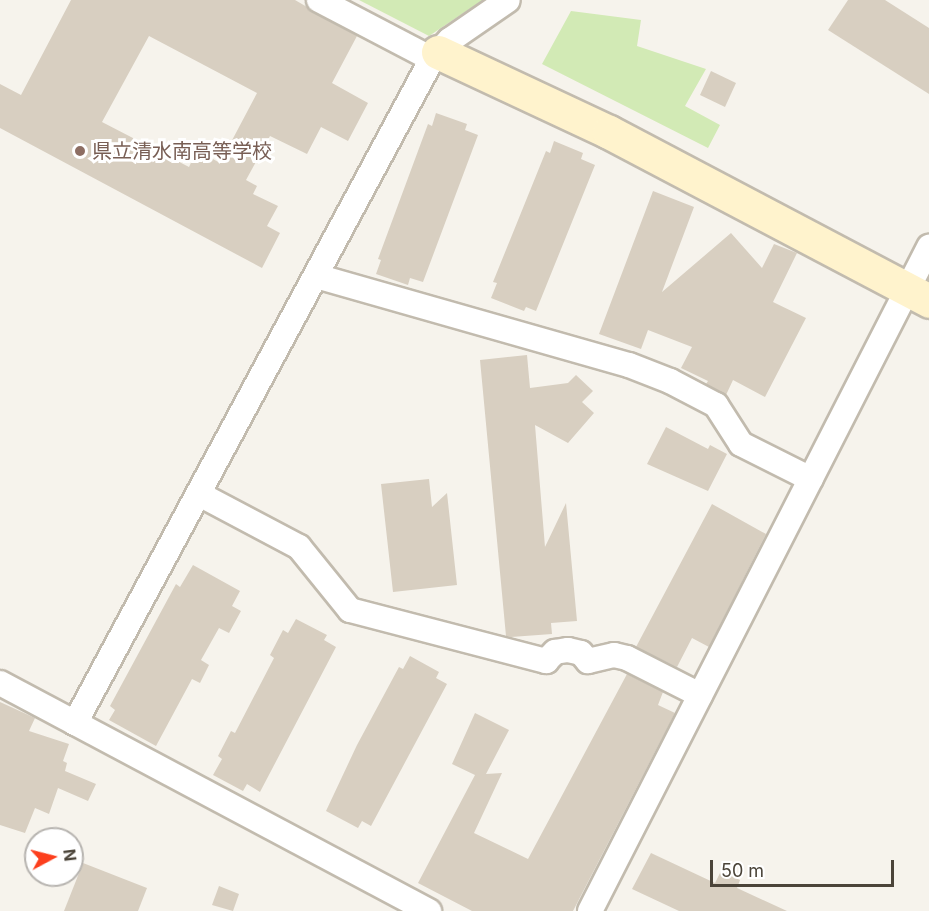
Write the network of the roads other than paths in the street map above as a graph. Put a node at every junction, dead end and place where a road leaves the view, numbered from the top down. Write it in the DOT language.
graph roads {
  1 [pos="319,0"];
  2 [pos="508,0"];
  3 [pos="435,56"];
  4 [pos="929,247"];
  5 [pos="316,276"];
  6 [pos="918,295"];
  7 [pos="811,479"];
  8 [pos="199,494"];
  9 [pos="0,682"];
  10 [pos="700,695"];
  11 [pos="75,723"];
  12 [pos="429,911"];
  13 [pos="590,911"];
  1 -- 3 [label="street"];
  2 -- 3 [label="street"];
  3 -- 5 [label="street"];
  3 -- 6 [label="street"];
  4 -- 6 [label="street"];
  5 -- 7 [label="street"];
  5 -- 8 [label="street"];
  6 -- 7 [label="street"];
  7 -- 10 [label="street"];
  8 -- 10 [label="street"];
  8 -- 11 [label="street"];
  9 -- 11 [label="street"];
  10 -- 13 [label="street"];
  11 -- 12 [label="street"];
}
